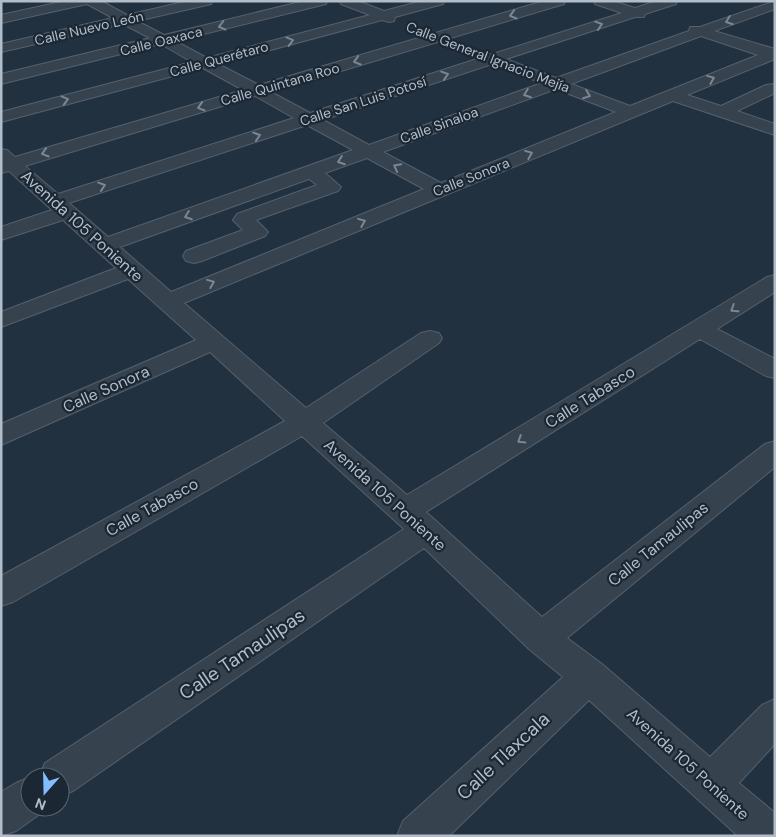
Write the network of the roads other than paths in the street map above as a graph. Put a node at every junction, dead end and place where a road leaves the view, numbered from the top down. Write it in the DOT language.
graph roads {
  1 [pos="27,1"];
  2 [pos="84,1"];
  3 [pos="91,1"];
  4 [pos="206,1"];
  5 [pos="321,1"];
  6 [pos="346,1"];
  7 [pos="438,1"];
  8 [pos="559,1"];
  9 [pos="600,1"];
  10 [pos="671,1"];
  11 [pos="775,5"];
  12 [pos="1,7"];
  13 [pos="636,13"];
  14 [pos="383,16"];
  15 [pos="654,18"];
  16 [pos="1,19"];
  17 [pos="125,20"];
  18 [pos="401,23"];
  19 [pos="682,26"];
  20 [pos="419,30"];
  21 [pos="700,32"];
  22 [pos="438,37"];
  23 [pos="164,40"];
  24 [pos="456,44"];
  25 [pos="1,48"];
  26 [pos="474,52"];
  27 [pos="774,54"];
  28 [pos="492,59"];
  29 [pos="206,63"];
  30 [pos="1,79"];
  31 [pos="556,83"];
  32 [pos="772,88"];
  33 [pos="256,90"];
  34 [pos="672,95"];
  35 [pos="630,112"];
  36 [pos="722,112"];
  37 [pos="1,117"];
  38 [pos="307,119"];
  39 [pos="775,130"];
  40 [pos="368,151"];
  41 [pos="5,162"];
  42 [pos="311,171"];
  43 [pos="440,190"];
  44 [pos="61,207"];
  45 [pos="1,234"];
  46 [pos="104,246"];
  47 [pos="194,256"];
  48 [pos="131,270"];
  49 [pos="775,282"];
  50 [pos="166,302"];
  51 [pos="1,320"];
  52 [pos="701,330"];
  53 [pos="430,338"];
  54 [pos="212,342"];
  55 [pos="775,370"];
  56 [pos="303,423"];
  57 [pos="1,435"];
  58 [pos="775,451"];
  59 [pos="415,521"];
  60 [pos="1,592"];
  61 [pos="541,638"];
  62 [pos="589,676"];
  63 [pos="775,717"];
  64 [pos="70,769"];
  65 [pos="711,784"];
  66 [pos="20,804"];
  67 [pos="1,816"];
  68 [pos="418,836"];
  69 [pos="769,836"];
  1 -- 12 [label="street"];
  2 -- 16 [label="street"];
  3 -- 17 [label="street"];
  4 -- 17 [label="street, Calle Nuevo León"];
  5 -- 23 [label="street, Calle Oaxaca, one-way"];
  6 -- 14 [label="street, Calle General Ignacio Mejía"];
  7 -- 14 [label="street, Calle Querétaro"];
  8 -- 22 [label="street, Calle Quintana Roo, one-way"];
  9 -- 13 [label="street"];
  10 -- 13 [label="street, Calle San Luis Potosí"];
  11 -- 21 [label="street, Calle Sinaloa, one-way"];
  13 -- 15 [label="street"];
  28 -- 13 [label="street, Calle San Luis Potosí, one-way"];
  14 -- 18 [label="street, Calle General Ignacio Mejía"];
  29 -- 14 [label="street, Calle Querétaro, one-way"];
  17 -- 23 [label="street"];
  17 -- 25 [label="street, Calle Nuevo León"];
  19 -- 21 [label="street"];
  20 -- 22 [label="street, Calle General Ignacio Mejía"];
  21 -- 27 [label="street"];
  21 -- 31 [label="street, Calle Sinaloa"];
  22 -- 24 [label="street, Calle General Ignacio Mejía"];
  22 -- 33 [label="street, Calle Quintana Roo, one-way"];
  23 -- 29 [label="street"];
  23 -- 30 [label="street, Calle Oaxaca"];
  26 -- 28 [label="street, Calle General Ignacio Mejía"];
  34 -- 27 [label="street, Calle Sonora, one-way"];
  28 -- 31 [label="street, Calle General Ignacio Mejía"];
  38 -- 28 [label="street, Calle San Luis Potosí, one-way"];
  29 -- 33 [label="street"];
  37 -- 29 [label="street, Calle Querétaro, one-way"];
  31 -- 35 [label="street, Calle General Ignacio Mejía, one-way"];
  31 -- 40 [label="street, Calle Sinaloa, one-way"];
  32 -- 36 [label="street"];
  33 -- 38 [label="street"];
  33 -- 41 [label="street, Calle Quintana Roo, one-way"];
  34 -- 35 [label="street, Calle Sonora"];
  34 -- 36 [label="street"];
  43 -- 35 [label="street, Calle Sonora, one-way"];
  36 -- 39 [label="street"];
  38 -- 40 [label="street"];
  44 -- 38 [label="street, Calle San Luis Potosí, one-way"];
  40 -- 42 [label="street, Calle Sinaloa, one-way"];
  43 -- 40 [label="street, one-way"];
  41 -- 44 [label="street, Avenida 105 Poniente"];
  42 -- 46 [label="street, Calle Sinaloa, one-way"];
  42 -- 47 [label="street"];
  50 -- 43 [label="street, Calle Sonora, one-way"];
  44 -- 45 [label="street, Calle San Luis Potosí"];
  44 -- 46 [label="street, Avenida 105 Poniente"];
  46 -- 48 [label="street, Avenida 105 Poniente"];
  48 -- 50 [label="street, Avenida 105 Poniente"];
  48 -- 51 [label="street"];
  49 -- 52 [label="street, Calle Tabasco, one-way"];
  50 -- 54 [label="street, Avenida 105 Poniente"];
  52 -- 55 [label="street"];
  52 -- 59 [label="street, Calle Tabasco, one-way"];
  53 -- 56 [label="street, Calle Tabasco"];
  54 -- 56 [label="street, Avenida 105 Poniente"];
  54 -- 57 [label="street, Calle Sonora"];
  56 -- 59 [label="street, Avenida 105 Poniente"];
  56 -- 60 [label="street, Calle Tabasco"];
  58 -- 61 [label="street, Calle Tamaulipas"];
  59 -- 61 [label="street, Avenida 105 Poniente"];
  59 -- 64 [label="street, Calle Tamaulipas"];
  61 -- 62 [label="street, Avenida 105 Poniente"];
  62 -- 65 [label="street, Avenida 105 Poniente"];
  62 -- 68 [label="street, Calle Tlaxcala"];
  63 -- 65 [label="street"];
  65 -- 69 [label="street, Avenida 105 Poniente"];
  66 -- 67 [label="street"];
}
